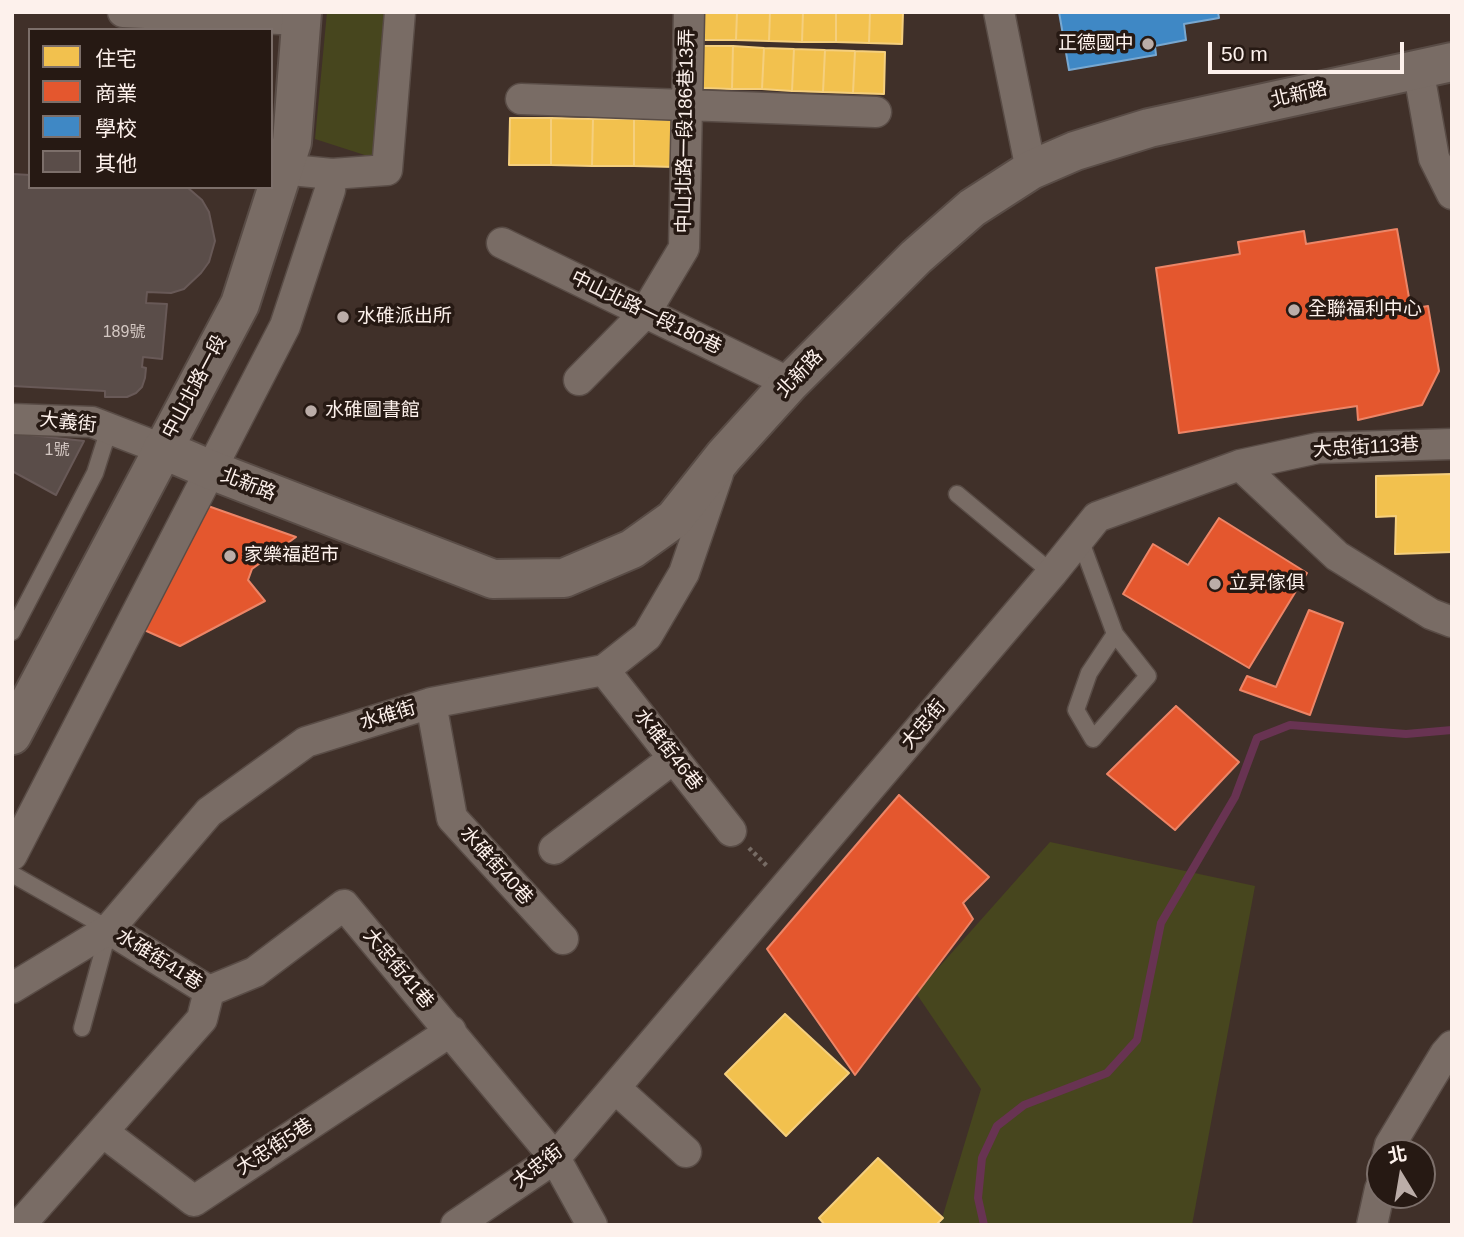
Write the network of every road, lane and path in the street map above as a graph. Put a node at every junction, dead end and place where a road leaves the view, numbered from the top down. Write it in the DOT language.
graph roads {
  1 [pos="123,12"];
  2 [pos="400,12"];
  3 [pos="689,12"];
  4 [pos="999,12"];
  5 [pos="302,16"];
  6 [pos="205,19"];
  7 [pos="1435,65"];
  8 [pos="521,99"];
  9 [pos="686,105"];
  10 [pos="876,112"];
  11 [pos="277,168"];
  12 [pos="1031,170"];
  13 [pos="331,174"];
  14 [pos="271,189"];
  15 [pos="1452,194"];
  16 [pos="502,243"];
  17 [pos="645,313"];
  18 [pos="579,380"];
  19 [pos="790,383"];
  20 [pos="12,419"];
  21 [pos="110,429"];
  22 [pos="1452,444"];
  23 [pos="162,449"];
  24 [pos="724,456"];
  25 [pos="1240,465"];
  26 [pos="211,470"];
  27 [pos="957,494"];
  28 [pos="1080,538"];
  29 [pos="1052,573"];
  30 [pos="1452,622"];
  31 [pos="12,632"];
  32 [pos="1115,634"];
  33 [pos="604,670"];
  34 [pos="431,703"];
  35 [pos="12,736"];
  36 [pos="674,758"];
  37 [pos="731,831"];
  38 [pos="554,849"];
  39 [pos="12,855"];
  40 [pos="12,874"];
  41 [pos="787,886"];
  42 [pos="109,929"];
  43 [pos="563,939"];
  44 [pos="12,988"];
  45 [pos="209,991"];
  46 [pos="82,1028"];
  47 [pos="451,1031"];
  48 [pos="1452,1046"];
  49 [pos="615,1088"];
  50 [pos="103,1132"];
  51 [pos="1394,1139"];
  52 [pos="686,1152"];
  53 [pos="555,1158"];
  54 [pos="20,1225"];
  55 [pos="456,1225"];
  56 [pos="592,1225"];
  1 -- 6 [label="street"];
  2 -- 13 [label="street"];
  3 -- 9 [label="street, 中山北路一段186巷13弄"];
  4 -- 12 [label="street"];
  5 -- 6 [label="street"];
  5 -- 11 [label="main road, 中山北路一段"];
  7 -- 12 [label="main road, 北新路"];
  7 -- 15 [label="street"];
  8 -- 9 [label="street"];
  9 -- 10 [label="street"];
  9 -- 17 [label="street, 中山北路一段186巷13弄"];
  11 -- 13 [label="street"];
  12 -- 19 [label="main road, 北新路"];
  13 -- 26 [label="street"];
  14 -- 23 [label="main road, 中山北路一段"];
  16 -- 17 [label="street, 中山北路一段180巷"];
  17 -- 18 [label="street, 中山北路一段186巷13弄"];
  17 -- 19 [label="street, 中山北路一段180巷"];
  19 -- 24 [label="main road, 北新路"];
  20 -- 21 [label="street, 大義街"];
  21 -- 23 [label="street, 大義街"];
  21 -- 31 [label="lane"];
  22 -- 25 [label="street, 大忠街113巷"];
  23 -- 26 [label="main road, 北新路"];
  23 -- 35 [label="main road, 中山北路一段"];
  24 -- 26 [label="main road, 北新路"];
  24 -- 33 [label="street, 水碓街"];
  25 -- 28 [label="street, 大忠街"];
  25 -- 30 [label="street"];
  26 -- 39 [label="street"];
  27 -- 29 [label="lane"];
  28 -- 29 [label="street, 大忠街"];
  28 -- 32 [label="lane"];
  29 -- 41 [label="street, 大忠街"];
  32 -- 32 [label="lane"];
  33 -- 34 [label="street, 水碓街"];
  33 -- 36 [label="street, 水碓街46巷"];
  34 -- 42 [label="street, 水碓街"];
  34 -- 43 [label="street, 水碓街40巷"];
  36 -- 37 [label="street, 水碓街46巷"];
  36 -- 38 [label="street"];
  37 -- 41 [label="path"];
  40 -- 42 [label="lane"];
  41 -- 49 [label="street, 大忠街"];
  42 -- 44 [label="street, 水碓街"];
  42 -- 45 [label="street, 水碓街41巷"];
  42 -- 46 [label="lane"];
  45 -- 47 [label="street, 大忠街41巷"];
  45 -- 50 [label="street"];
  47 -- 50 [label="street, 大忠街5巷"];
  47 -- 53 [label="street, 大忠街41巷"];
  48 -- 51 [label="street"];
  49 -- 52 [label="street"];
  49 -- 53 [label="street, 大忠街"];
  50 -- 54 [label="street"];
  53 -- 55 [label="street, 大忠街"];
  53 -- 56 [label="street, 大忠街41巷"];
}
